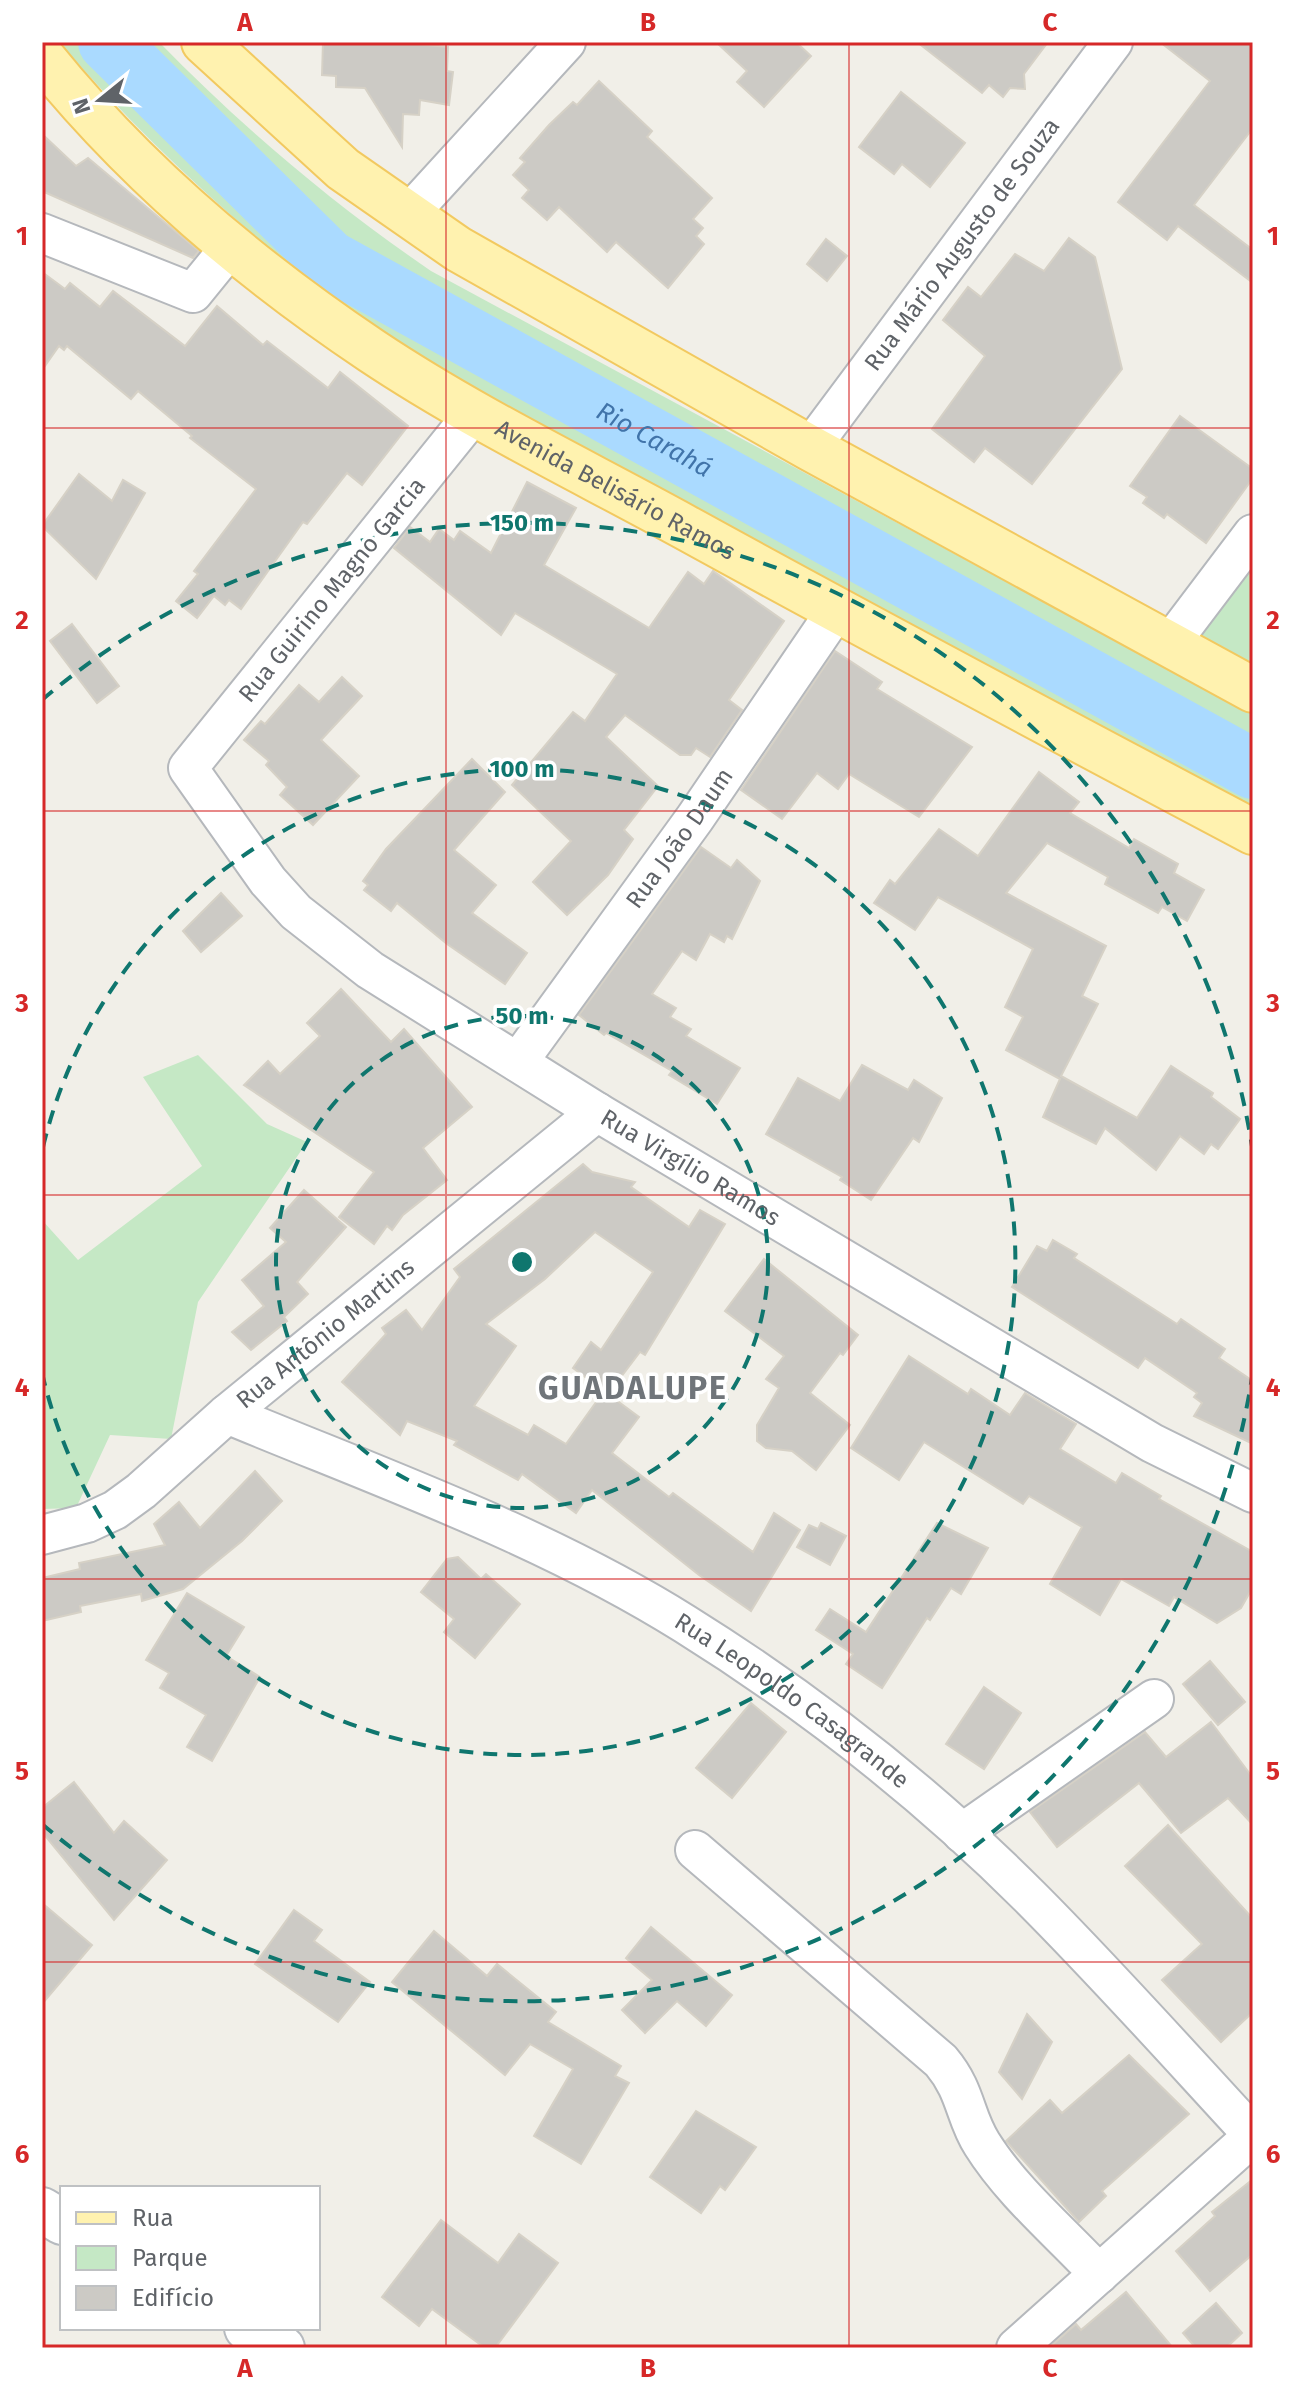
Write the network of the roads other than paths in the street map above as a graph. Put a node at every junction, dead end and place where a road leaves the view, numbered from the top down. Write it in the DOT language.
graph roads {
  1 [pos="204,42"];
  2 [pos="566,42"];
  3 [pos="1113,42"];
  4 [pos="42,57"];
  5 [pos="407,216"];
  6 [pos="42,233"];
  7 [pos="232,245"];
  8 [pos="475,412"];
  9 [pos="810,448"];
  10 [pos="1253,534"];
  11 [pos="836,611"];
  12 [pos="1169,645"];
  13 [pos="1253,690"];
  14 [pos="188,768"];
  15 [pos="1253,832"];
  16 [pos="518,1062"];
  17 [pos="597,1112"];
  18 [pos="227,1414"];
  19 [pos="1253,1493"];
  20 [pos="42,1535"];
  21 [pos="1154,1699"];
  22 [pos="962,1833"];
  23 [pos="695,1850"];
  24 [pos="1253,2135"];
  25 [pos="42,2210"];
  26 [pos="60,2221"];
  27 [pos="1099,2274"];
  28 [pos="250,2330"];
  29 [pos="282,2348"];
  30 [pos="1016,2348"];
  1 -- 5 [label="main road"];
  2 -- 5 [label="street"];
  3 -- 9 [label="street, Rua Mário Augusto de Souza"];
  4 -- 7 [label="main road, Avenida Belisário Ramos"];
  5 -- 9 [label="main road"];
  6 -- 7 [label="street"];
  7 -- 8 [label="main road, Avenida Belisário Ramos"];
  8 -- 11 [label="main road, Avenida Belisário Ramos"];
  8 -- 14 [label="street, Rua Guirino Magno Garcia"];
  9 -- 12 [label="main road"];
  10 -- 12 [label="street"];
  11 -- 15 [label="main road, Avenida Belisário Ramos"];
  11 -- 16 [label="street, Rua João Daum"];
  12 -- 13 [label="main road"];
  14 -- 16 [label="street, Rua Virgílio Ramos"];
  16 -- 17 [label="street, Rua Virgílio Ramos"];
  17 -- 18 [label="street, Rua Antônio Martins"];
  17 -- 19 [label="street, Rua Virgílio Ramos"];
  18 -- 20 [label="street, Rua Antônio Martins"];
  18 -- 22 [label="street, Rua Leopoldo Casagrande"];
  21 -- 22 [label="street"];
  22 -- 24 [label="street, Rua Leopoldo Casagrande"];
  23 -- 27 [label="street"];
  24 -- 27 [label="street"];
  25 -- 26 [label="street"];
  27 -- 30 [label="street"];
  28 -- 29 [label="street"];
}
